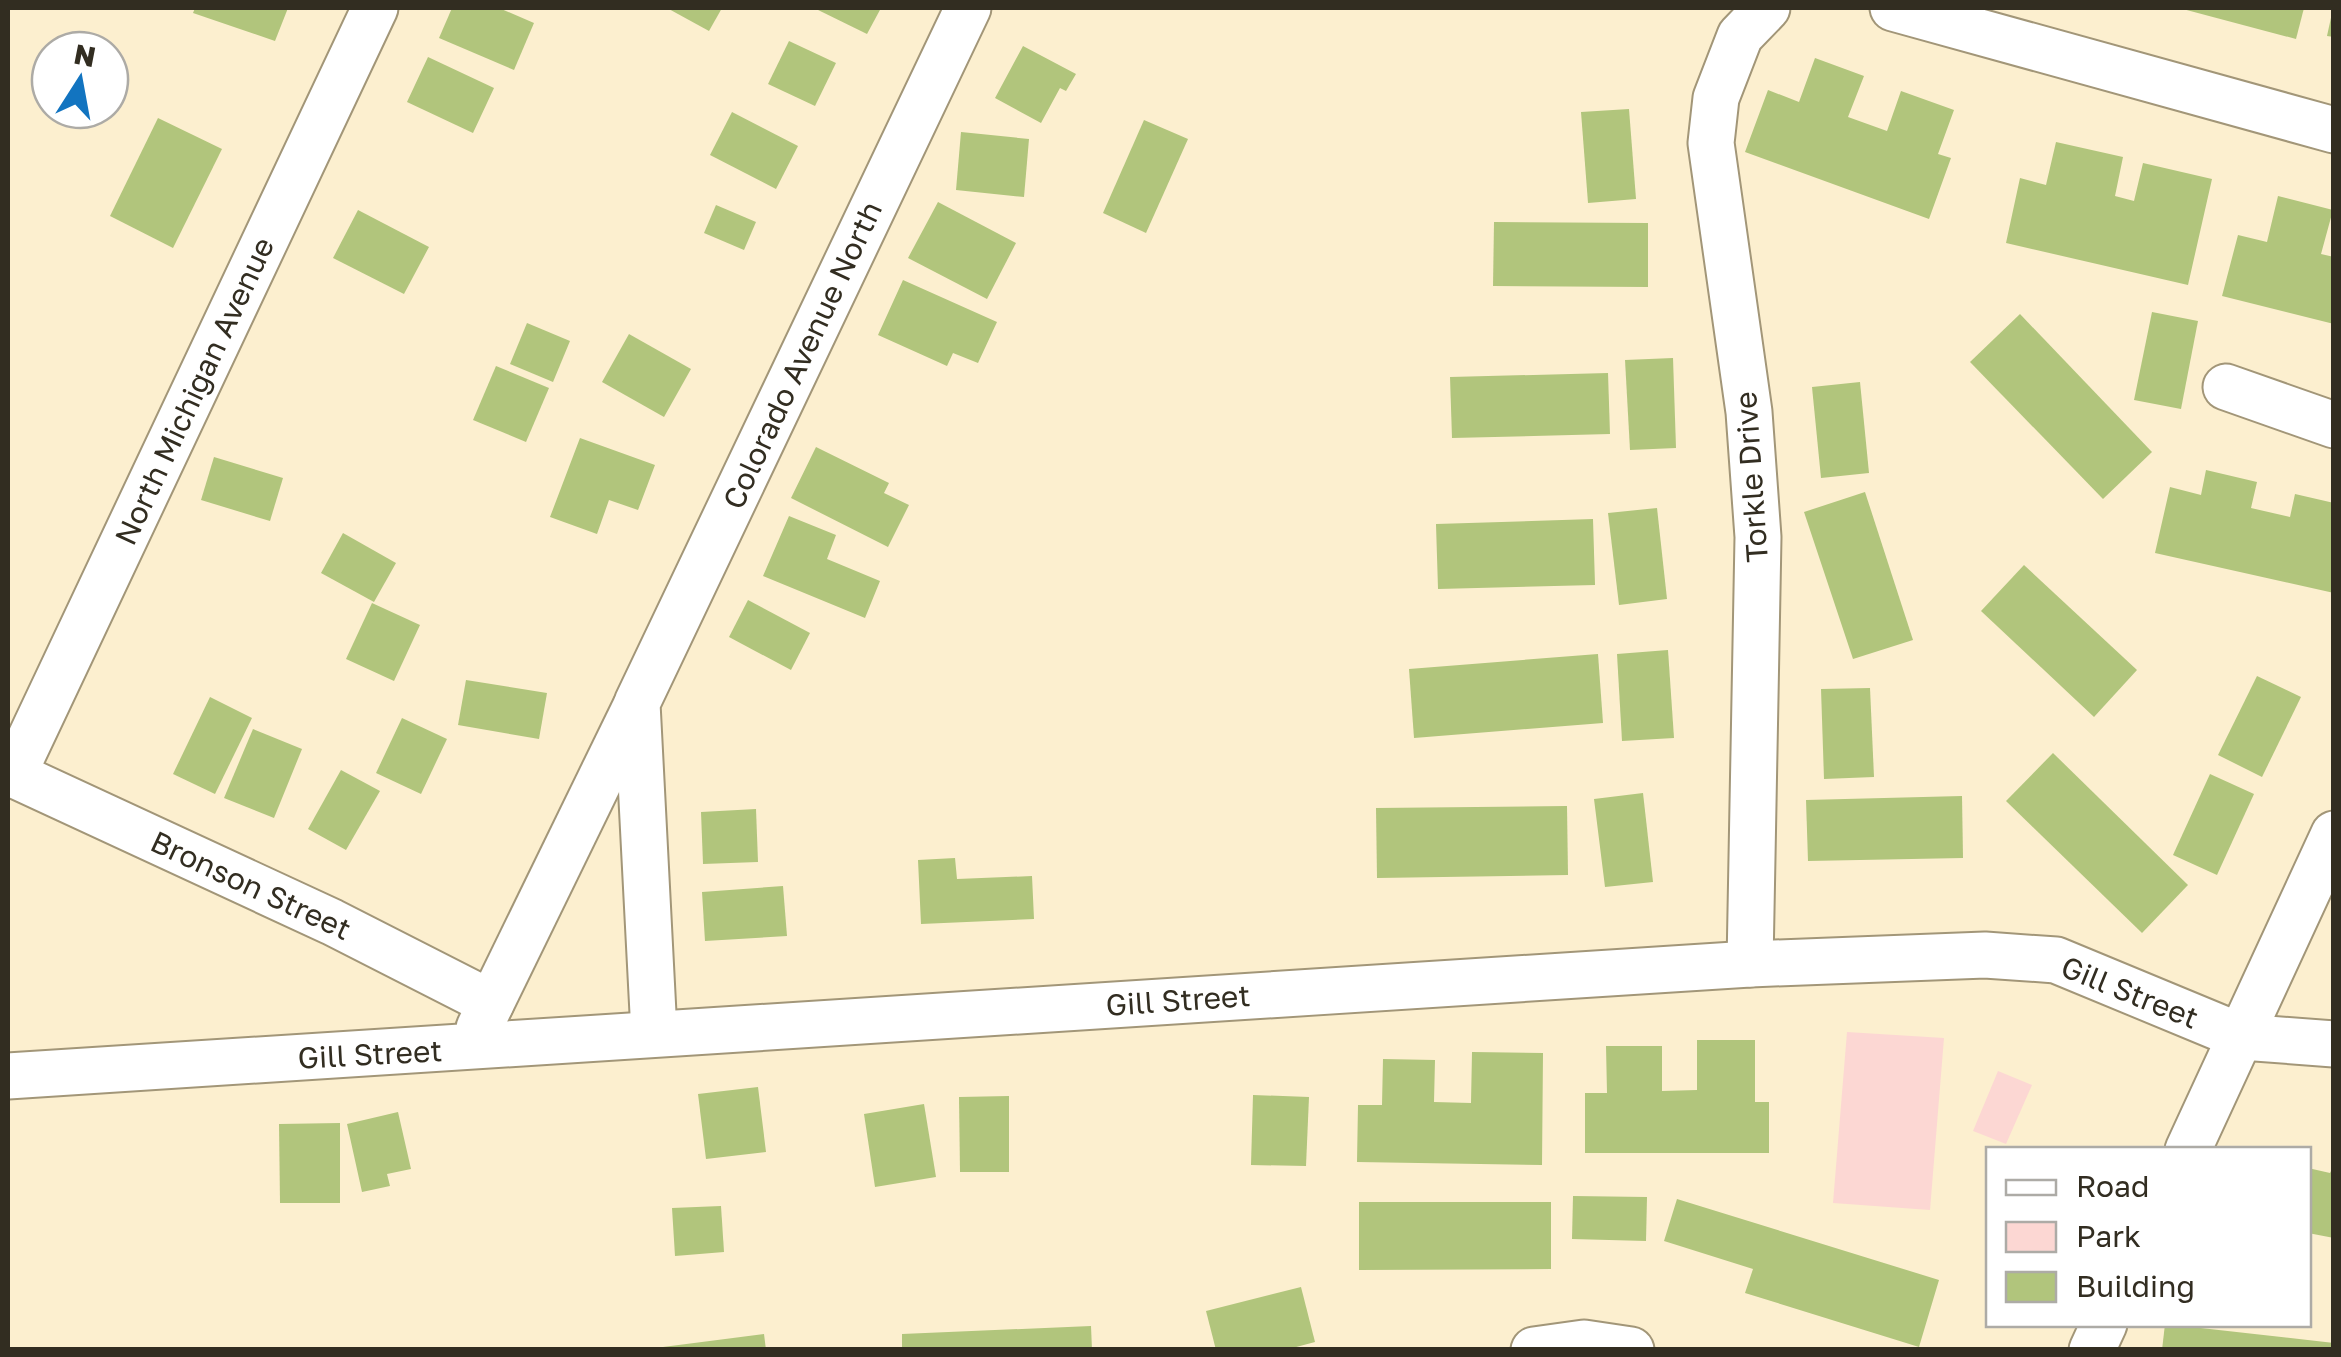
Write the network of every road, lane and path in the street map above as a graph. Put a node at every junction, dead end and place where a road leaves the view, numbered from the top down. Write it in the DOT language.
graph roads {
  1 [pos="375,8"];
  2 [pos="968,8"];
  3 [pos="1767,8"];
  4 [pos="1893,8"];
  5 [pos="2334,130"];
  6 [pos="2226,387"];
  7 [pos="2334,425"];
  8 [pos="637,703"];
  9 [pos="10,773"];
  10 [pos="2334,834"];
  11 [pos="1750,964"];
  12 [pos="491,1003"];
  13 [pos="654,1034"];
  14 [pos="2242,1037"];
  15 [pos="2334,1044"];
  16 [pos="469,1048"];
  17 [pos="8,1076"];
  18 [pos="2189,1147"];
  19 [pos="2103,1327"];
  20 [pos="1534,1350"];
  21 [pos="1630,1350"];
  22 [pos="2092,1350"];
  1 -- 9 [label="street, North Michigan Avenue"];
  2 -- 8 [label="street, Colorado Avenue North"];
  3 -- 11 [label="street, Torkle Drive"];
  4 -- 5 [label="street"];
  6 -- 7 [label="street"];
  8 -- 12 [label="street, Colorado Avenue North"];
  8 -- 13 [label="street, Colorado Avenue North"];
  9 -- 12 [label="street, Bronson Street"];
  10 -- 14 [label="street"];
  11 -- 13 [label="street, Gill Street"];
  11 -- 14 [label="street, Gill Street"];
  12 -- 16 [label="street, Colorado Avenue North"];
  13 -- 16 [label="street, Gill Street"];
  14 -- 15 [label="street, Gill Street"];
  14 -- 18 [label="street"];
  16 -- 17 [label="street, Gill Street"];
  19 -- 22 [label="street"];
  20 -- 21 [label="street"];
}
